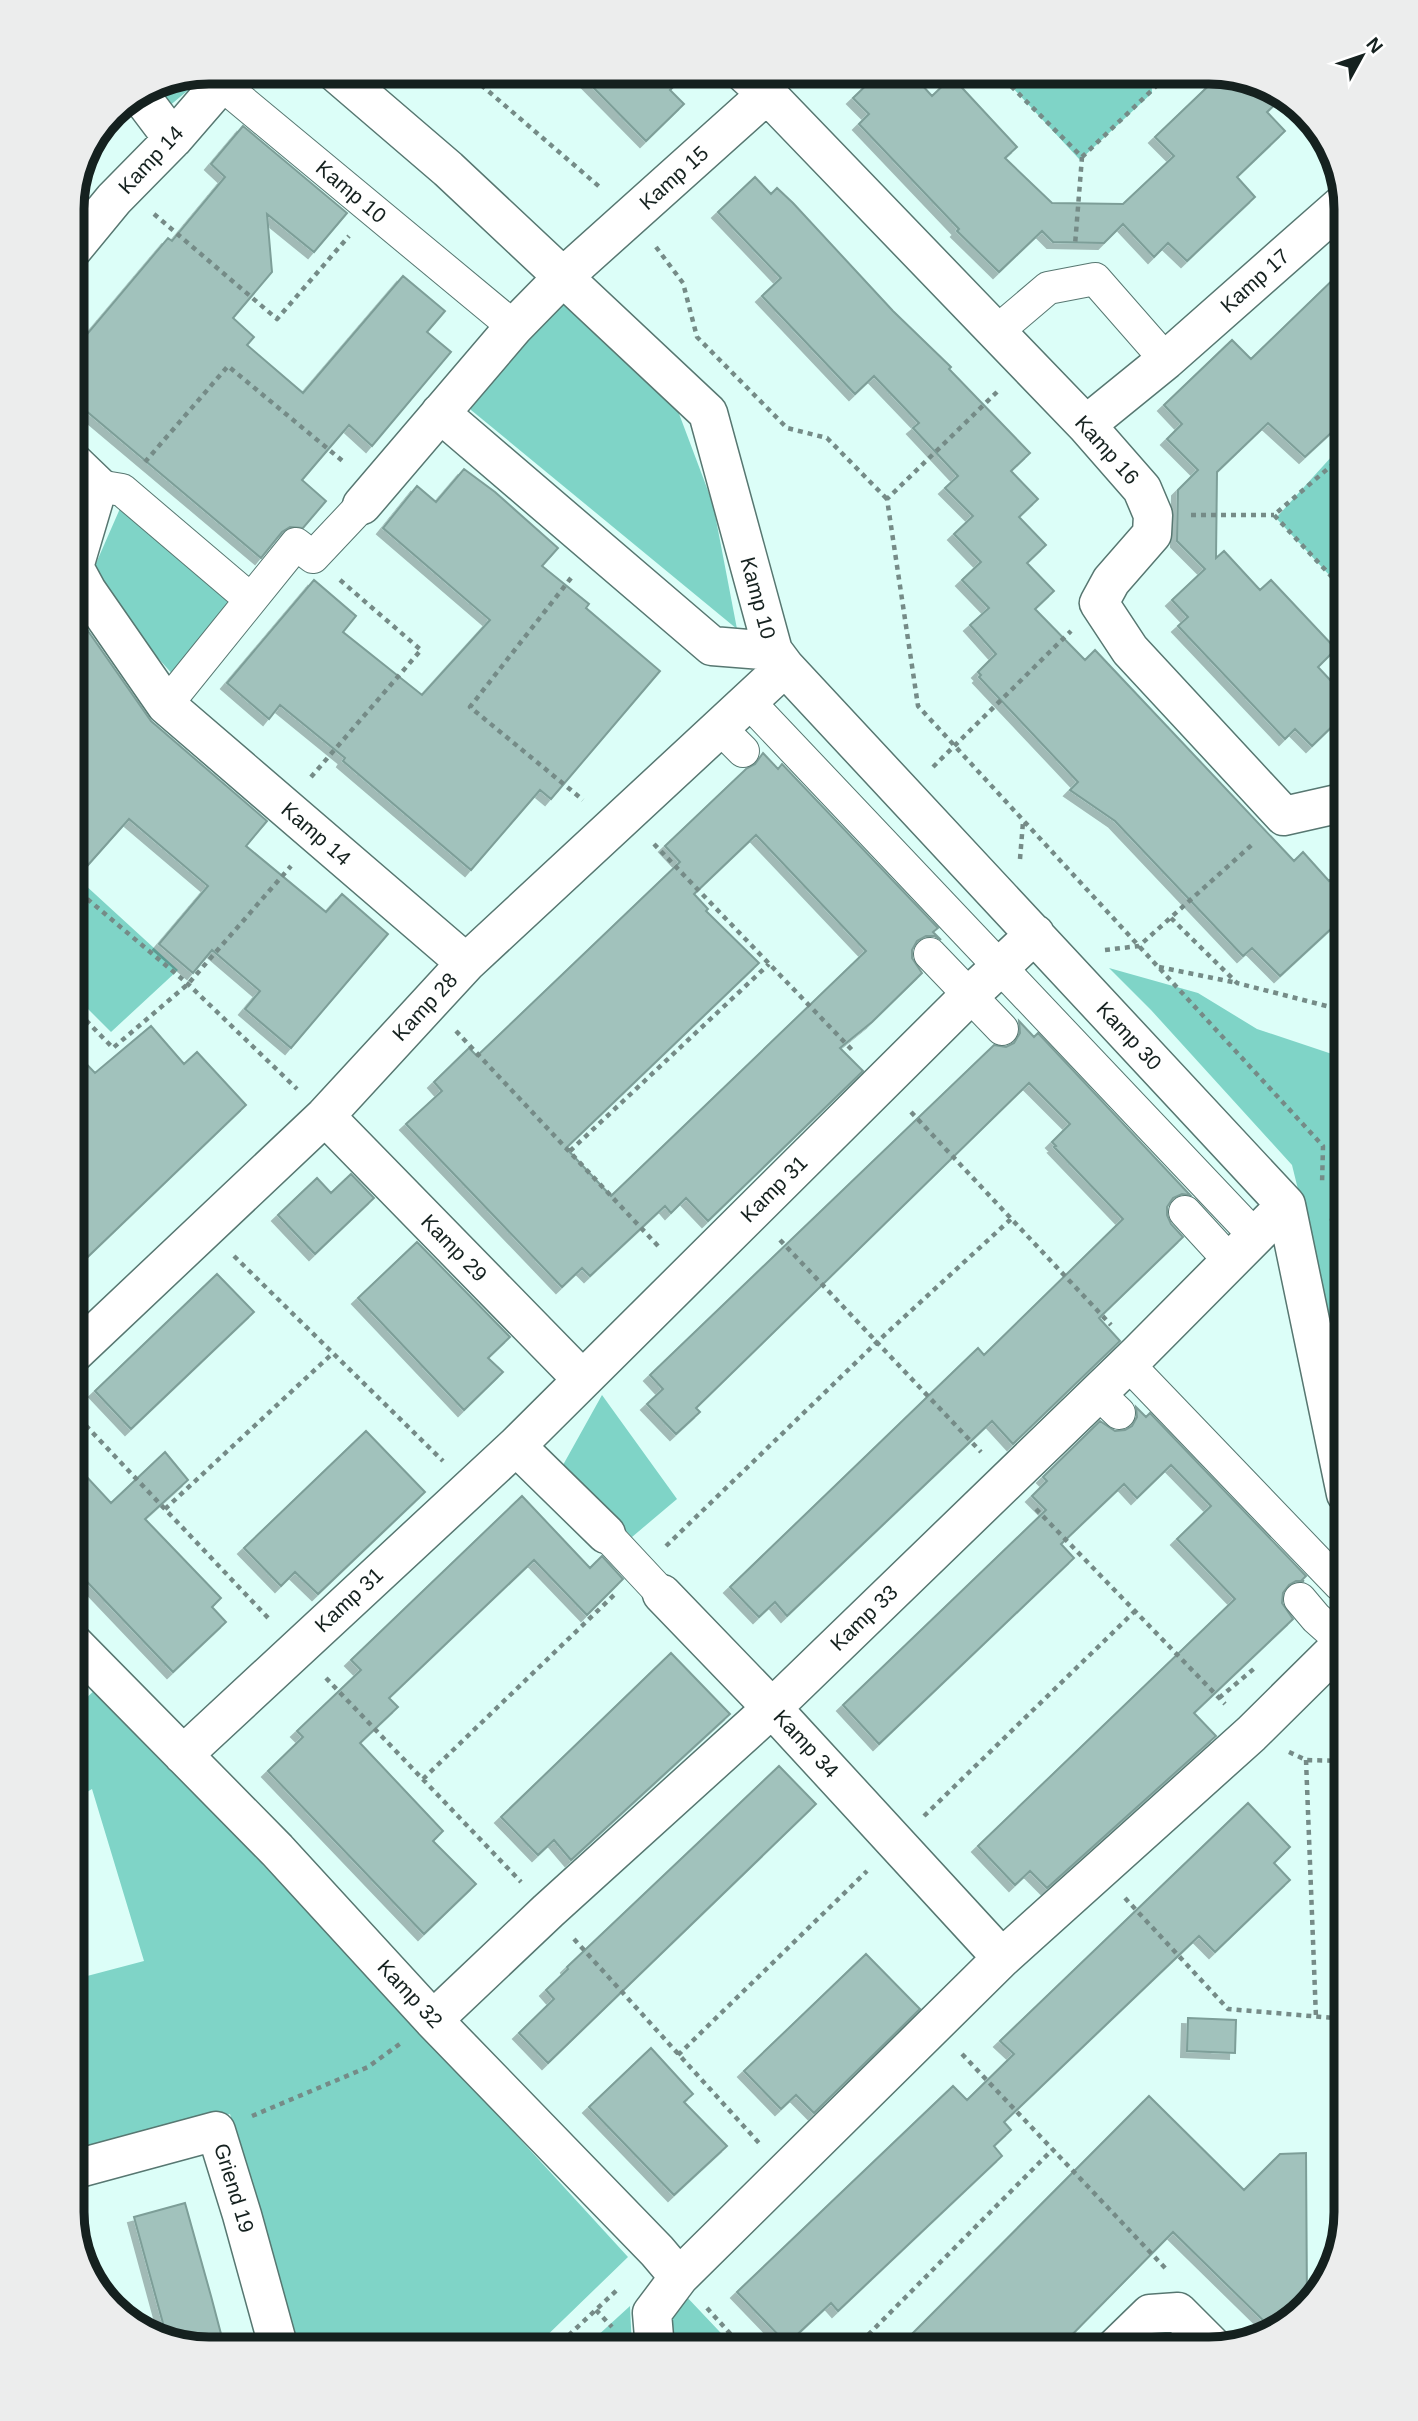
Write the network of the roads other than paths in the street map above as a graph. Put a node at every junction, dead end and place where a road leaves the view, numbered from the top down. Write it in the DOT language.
graph roads {
  1 [pos="220,84"];
  2 [pos="232,84"];
  3 [pos="349,84"];
  4 [pos="754,84"];
  5 [pos="764,84"];
  6 [pos="145,102"];
  7 [pos="173,139"];
  8 [pos="1334,211"];
  9 [pos="84,236"];
  10 [pos="563,277"];
  11 [pos="514,327"];
  12 [pos="996,333"];
  13 [pos="1166,360"];
  14 [pos="440,413"];
  15 [pos="1086,425"];
  16 [pos="97,479"];
  17 [pos="369,497"];
  18 [pos="84,529"];
  19 [pos="84,586"];
  20 [pos="250,599"];
  21 [pos="779,659"];
  22 [pos="748,701"];
  23 [pos="166,705"];
  24 [pos="740,739"];
  25 [pos="1334,805"];
  26 [pos="1044,944"];
  27 [pos="466,963"];
  28 [pos="1002,966"];
  29 [pos="970,995"];
  30 [pos="325,1116"];
  31 [pos="1286,1205"];
  32 [pos="1242,1248"];
  33 [pos="84,1344"];
  34 [pos="582,1379"];
  35 [pos="1120,1391"];
  36 [pos="1334,1436"];
  37 [pos="516,1446"];
  38 [pos="606,1534"];
  39 [pos="1334,1580"];
  40 [pos="651,1582"];
  41 [pos="1322,1590"];
  42 [pos="1334,1633"];
  43 [pos="1334,1653"];
  44 [pos="84,1654"];
  45 [pos="772,1708"];
  46 [pos="183,1755"];
  47 [pos="1002,1958"];
  48 [pos="433,2020"];
  49 [pos="84,2167"];
  50 [pos="668,2264"];
  51 [pos="276,2337"];
  52 [pos="654,2337"];
  53 [pos="1131,2337"];
  54 [pos="1198,2337"];
  1 -- 7 [label="street, Kamp 14"];
  2 -- 11 [label="street, Kamp 10"];
  3 -- 10 [label="street, Kamp 10"];
  4 -- 10 [label="street, Kamp 15"];
  5 -- 12 [label="street, Kamp 16"];
  6 -- 7 [label="street"];
  7 -- 9 [label="street, Kamp 14"];
  8 -- 13 [label="street, Kamp 17"];
  10 -- 11 [label="street"];
  10 -- 21 [label="street, Kamp 10"];
  11 -- 14 [label="street"];
  12 -- 13 [label="street"];
  12 -- 15 [label="street, Kamp 16"];
  13 -- 15 [label="street, Kamp 17"];
  14 -- 17 [label="street"];
  14 -- 21 [label="street, Kamp 10"];
  15 -- 25 [label="street, Kamp 16"];
  16 -- 18 [label="street, Kamp 14"];
  16 -- 20 [label="street"];
  17 -- 20 [label="street"];
  19 -- 23 [label="street, Kamp 14"];
  20 -- 23 [label="street"];
  21 -- 22 [label="street, Kamp 28"];
  21 -- 26 [label="street, Kamp 30"];
  22 -- 24 [label="street, Kamp 28"];
  22 -- 28 [label="street"];
  23 -- 27 [label="street, Kamp 14"];
  24 -- 27 [label="street, Kamp 28"];
  24 -- 29 [label="street"];
  26 -- 28 [label="street, Kamp 31"];
  26 -- 31 [label="street, Kamp 30"];
  27 -- 30 [label="street, Kamp 28"];
  28 -- 29 [label="street, Kamp 31"];
  28 -- 32 [label="street"];
  29 -- 32 [label="street"];
  29 -- 34 [label="street, Kamp 31"];
  30 -- 33 [label="street, Kamp 28"];
  30 -- 34 [label="street, Kamp 29"];
  31 -- 32 [label="street, Kamp 33"];
  31 -- 36 [label="street"];
  32 -- 35 [label="street, Kamp 33"];
  34 -- 37 [label="street, Kamp 31"];
  35 -- 39 [label="street"];
  35 -- 45 [label="street, Kamp 33"];
  37 -- 38 [label="street"];
  37 -- 46 [label="street, Kamp 31"];
  38 -- 40 [label="street, Kamp 34"];
  40 -- 45 [label="street, Kamp 34"];
  41 -- 42 [label="street"];
  43 -- 47 [label="street"];
  44 -- 46 [label="street, Kamp 32"];
  45 -- 47 [label="street, Kamp 34"];
  45 -- 48 [label="street, Kamp 33"];
  46 -- 48 [label="street, Kamp 32"];
  47 -- 50 [label="street"];
  48 -- 50 [label="street, Kamp 32"];
  49 -- 51 [label="street, Griend 19"];
  50 -- 52 [label="street"];
  53 -- 54 [label="street"];
}
